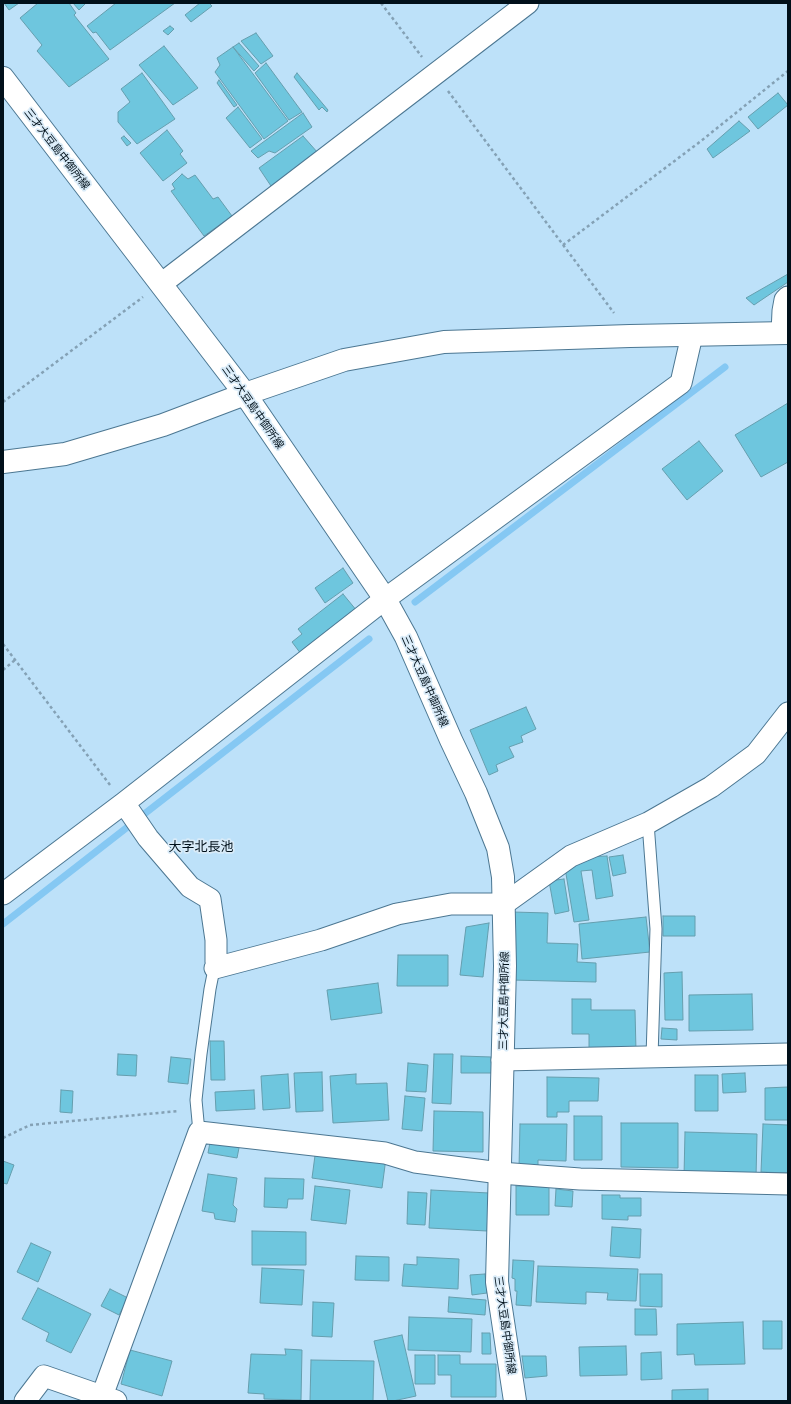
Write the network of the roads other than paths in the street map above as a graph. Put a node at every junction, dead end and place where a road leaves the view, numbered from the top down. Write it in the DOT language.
graph roads {
  1 [pos="528,3"];
  2 [pos="3,78"];
  3 [pos="161,284"];
  4 [pos="788,297"];
  5 [pos="785,333"];
  6 [pos="692,335"];
  7 [pos="245,394"];
  8 [pos="3,462"];
  9 [pos="387,604"];
  10 [pos="788,713"];
  11 [pos="124,803"];
  12 [pos="648,822"];
  13 [pos="3,894"];
  14 [pos="504,904"];
  15 [pos="215,965"];
  16 [pos="788,1054"];
  17 [pos="652,1057"];
  18 [pos="502,1060"];
  19 [pos="199,1132"];
  20 [pos="500,1173"];
  21 [pos="788,1184"];
  22 [pos="109,1398"];
  23 [pos="25,1401"];
  24 [pos="515,1401"];
  1 -- 3 [label="street"];
  2 -- 3 [label="main road, 三才大豆島中御所線"];
  3 -- 7 [label="main road, 三才大豆島中御所線"];
  4 -- 5 [label="street"];
  5 -- 6 [label="main road"];
  6 -- 7 [label="main road"];
  6 -- 9 [label="street"];
  7 -- 8 [label="main road"];
  7 -- 9 [label="main road, 三才大豆島中御所線"];
  9 -- 11 [label="street"];
  9 -- 14 [label="main road, 三才大豆島中御所線"];
  10 -- 12 [label="street"];
  11 -- 13 [label="street"];
  11 -- 15 [label="street"];
  12 -- 14 [label="street"];
  12 -- 17 [label="lane"];
  14 -- 15 [label="street"];
  14 -- 18 [label="main road, 三才大豆島中御所線"];
  15 -- 19 [label="lane"];
  16 -- 17 [label="street"];
  17 -- 18 [label="street"];
  18 -- 20 [label="main road, 三才大豆島中御所線"];
  19 -- 20 [label="street"];
  19 -- 22 [label="street"];
  20 -- 21 [label="street"];
  20 -- 24 [label="main road, 三才大豆島中御所線"];
  22 -- 23 [label="street"];
}
